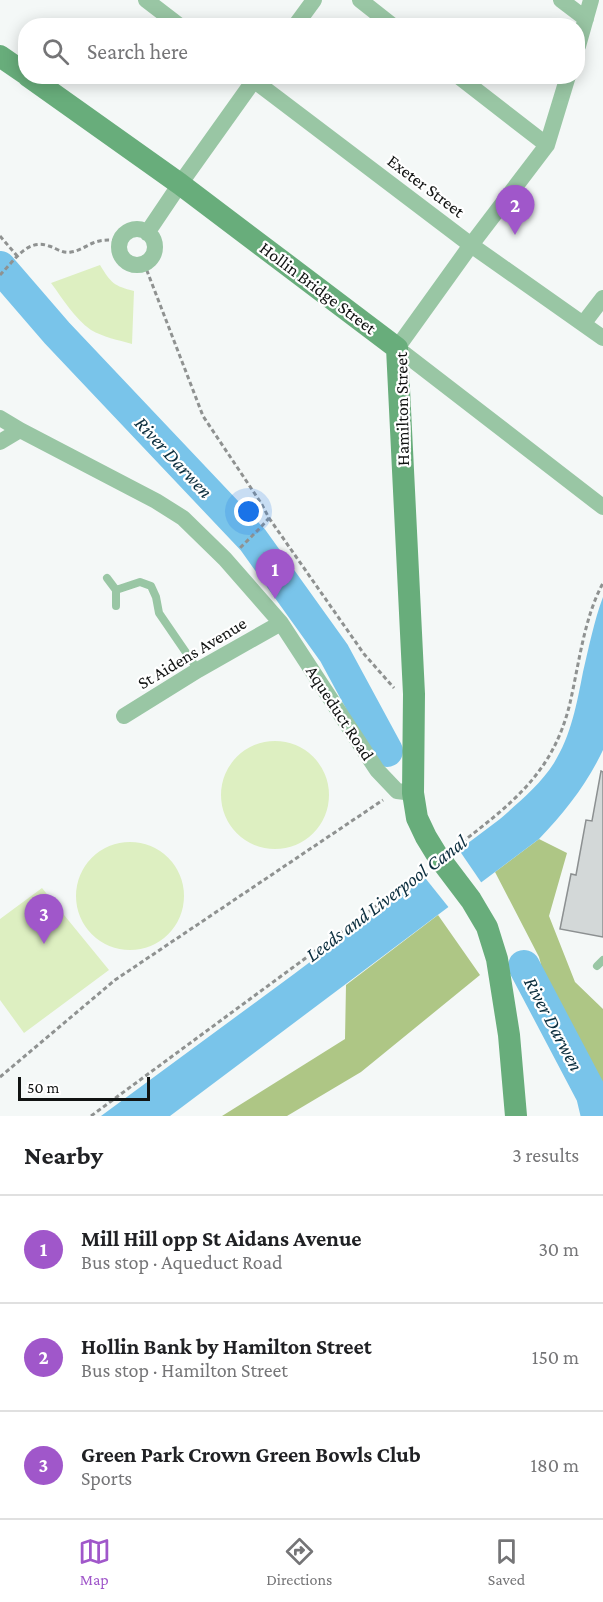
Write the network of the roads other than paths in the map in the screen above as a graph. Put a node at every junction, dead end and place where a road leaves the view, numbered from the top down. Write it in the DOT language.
graph roads {
  1 [pos="146,0"];
  2 [pos="314,0"];
  3 [pos="360,0"];
  4 [pos="561,0"];
  5 [pos="591,0"];
  6 [pos="170,18"];
  7 [pos="301,18"];
  8 [pos="383,18"];
  9 [pos="585,18"];
  10 [pos="586,19"];
  11 [pos="585,22"];
  12 [pos="0,56"];
  13 [pos="18,69"];
  14 [pos="38,84"];
  15 [pos="249,84"];
  16 [pos="261,84"];
  17 [pos="468,84"];
  18 [pos="566,84"];
  19 [pos="547,145"];
  20 [pos="180,184"];
  21 [pos="147,233"];
  22 [pos="471,245"];
  23 [pos="603,298"];
  24 [pos="583,324"];
  25 [pos="603,338"];
  26 [pos="397,348"];
  27 [pos="0,418"];
  28 [pos="20,430"];
  29 [pos="0,442"];
  30 [pos="603,507"];
  31 [pos="107,578"];
  32 [pos="116,590"];
  33 [pos="116,606"];
  34 [pos="281,623"];
  35 [pos="198,670"];
  36 [pos="124,716"];
  37 [pos="405,792"];
  38 [pos="516,1116"];
  1 -- 6 [label="street"];
  2 -- 7 [label="street"];
  3 -- 8 [label="street"];
  4 -- 9 [label="street"];
  5 -- 10 [label="street"];
  10 -- 11 [label="street"];
  12 -- 13 [label="main road, Hollin Bridge Street"];
  14 -- 20 [label="main road, Hollin Bridge Street"];
  15 -- 20 [label="street"];
  16 -- 22 [label="street, Exeter Street"];
  17 -- 19 [label="street"];
  18 -- 19 [label="street, Hamilton Street"];
  19 -- 22 [label="street, Hamilton Street"];
  20 -- 21 [label="street"];
  20 -- 26 [label="main road, Hollin Bridge Street"];
  21 -- 21 [label="street"];
  22 -- 24 [label="street, Exeter Street"];
  22 -- 26 [label="street, Hamilton Street"];
  23 -- 24 [label="street"];
  24 -- 25 [label="street, Exeter Street"];
  26 -- 30 [label="street, Hollin Bridge Street"];
  26 -- 37 [label="main road, Hamilton Street"];
  27 -- 28 [label="street, Aqueduct Road"];
  28 -- 29 [label="street"];
  28 -- 34 [label="street, Aqueduct Road"];
  31 -- 32 [label="lane"];
  32 -- 33 [label="lane"];
  32 -- 35 [label="lane"];
  34 -- 35 [label="street, St Aidens Avenue"];
  34 -- 37 [label="street, Aqueduct Road"];
  35 -- 36 [label="street, St Aidens Avenue"];
  37 -- 38 [label="main road"];
}
